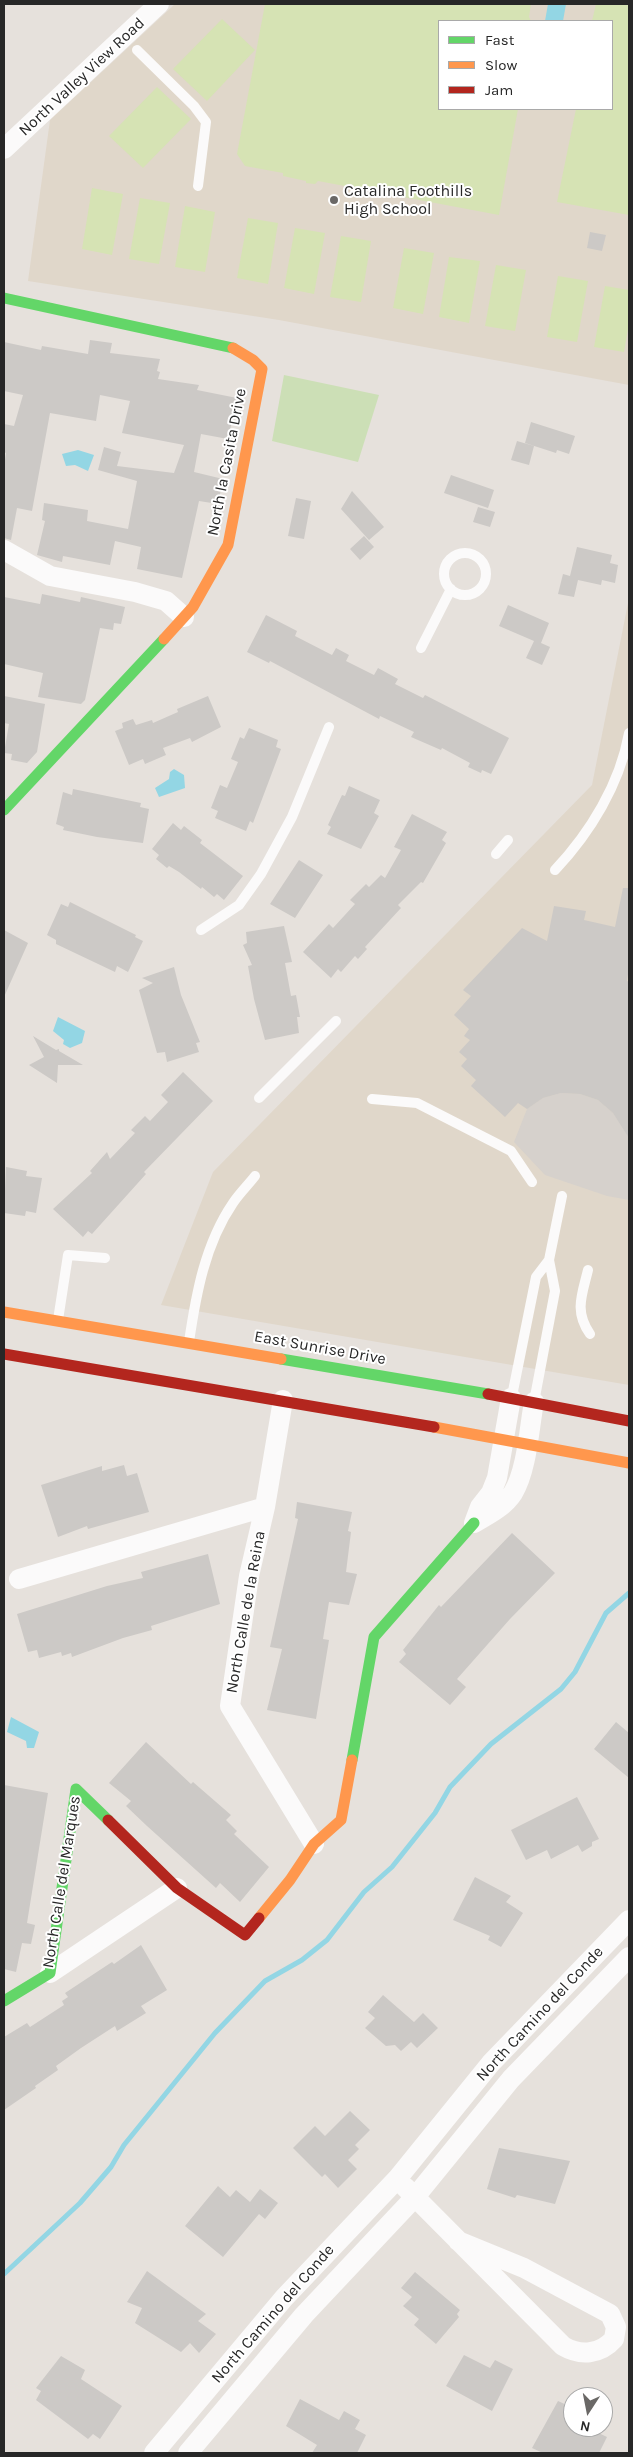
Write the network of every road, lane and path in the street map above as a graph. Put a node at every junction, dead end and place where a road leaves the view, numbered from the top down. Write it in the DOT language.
graph roads {
  1 [pos="159,4"];
  2 [pos="138,50"];
  3 [pos="4,149"];
  4 [pos="198,186"];
  5 [pos="4,298"];
  6 [pos="4,550"];
  7 [pos="451,589"];
  8 [pos="184,617"];
  9 [pos="421,648"];
  10 [pos="329,727"];
  11 [pos="629,733"];
  12 [pos="4,810"];
  13 [pos="508,840"];
  14 [pos="496,854"];
  15 [pos="555,870"];
  16 [pos="201,930"];
  17 [pos="336,1021"];
  18 [pos="259,1098"];
  19 [pos="372,1099"];
  20 [pos="255,1176"];
  21 [pos="532,1182"];
  22 [pos="562,1196"];
  23 [pos="104,1258"];
  24 [pos="549,1260"];
  25 [pos="588,1270"];
  26 [pos="4,1312"];
  27 [pos="58,1321"];
  28 [pos="590,1334"];
  29 [pos="189,1342"];
  30 [pos="4,1354"];
  31 [pos="511,1398"];
  32 [pos="284,1400"];
  33 [pos="534,1402"];
  34 [pos="629,1421"];
  35 [pos="503,1440"];
  36 [pos="526,1444"];
  37 [pos="629,1463"];
  38 [pos="265,1507"];
  39 [pos="474,1523"];
  40 [pos="19,1578"];
  41 [pos="314,1844"];
  42 [pos="177,1888"];
  43 [pos="629,1920"];
  44 [pos="629,1957"];
  45 [pos="50,1973"];
  46 [pos="4,2001"];
  47 [pos="397,2179"];
  48 [pos="414,2197"];
  49 [pos="458,2241"];
  50 [pos="154,2453"];
  51 [pos="188,2453"];
  1 -- 3 [label="street, North Valley View Road"];
  2 -- 4 [label="lane"];
  5 -- 8 [label="street, North la Casita Drive"];
  6 -- 8 [label="street"];
  7 -- 7 [label="lane"];
  7 -- 9 [label="lane"];
  8 -- 12 [label="street, North la Casita Drive"];
  10 -- 16 [label="lane"];
  11 -- 15 [label="lane"];
  13 -- 14 [label="lane"];
  17 -- 18 [label="lane"];
  19 -- 21 [label="lane"];
  20 -- 29 [label="lane"];
  22 -- 24 [label="lane"];
  23 -- 27 [label="lane"];
  24 -- 31 [label="lane"];
  24 -- 33 [label="lane"];
  25 -- 28 [label="lane"];
  26 -- 27 [label="street, East Sunrise Drive"];
  27 -- 29 [label="street, East Sunrise Drive"];
  29 -- 31 [label="street, East Sunrise Drive"];
  30 -- 32 [label="street"];
  31 -- 33 [label="street, East Sunrise Drive"];
  31 -- 35 [label="street, North Calle del Marques"];
  32 -- 35 [label="street"];
  32 -- 38 [label="street, North Calle de la Reina"];
  33 -- 34 [label="street, East Sunrise Drive"];
  33 -- 36 [label="street, North Calle del Marques"];
  35 -- 36 [label="street"];
  35 -- 39 [label="street, North Calle del Marques"];
  36 -- 37 [label="street"];
  36 -- 39 [label="street, North Calle del Marques"];
  38 -- 40 [label="street, North Calle de la Reina"];
  38 -- 41 [label="street, North Calle de la Reina"];
  39 -- 41 [label="street, North Calle del Marques"];
  41 -- 42 [label="street, North Calle del Marques"];
  42 -- 45 [label="street"];
  42 -- 45 [label="street, North Calle del Marques"];
  43 -- 47 [label="street, North Camino del Conde"];
  44 -- 48 [label="street, North Camino del Conde"];
  45 -- 46 [label="street, North Calle del Marques"];
  47 -- 48 [label="street"];
  47 -- 50 [label="street, North Camino del Conde"];
  48 -- 49 [label="street"];
  48 -- 51 [label="street, North Camino del Conde"];
  49 -- 49 [label="street"];
}
